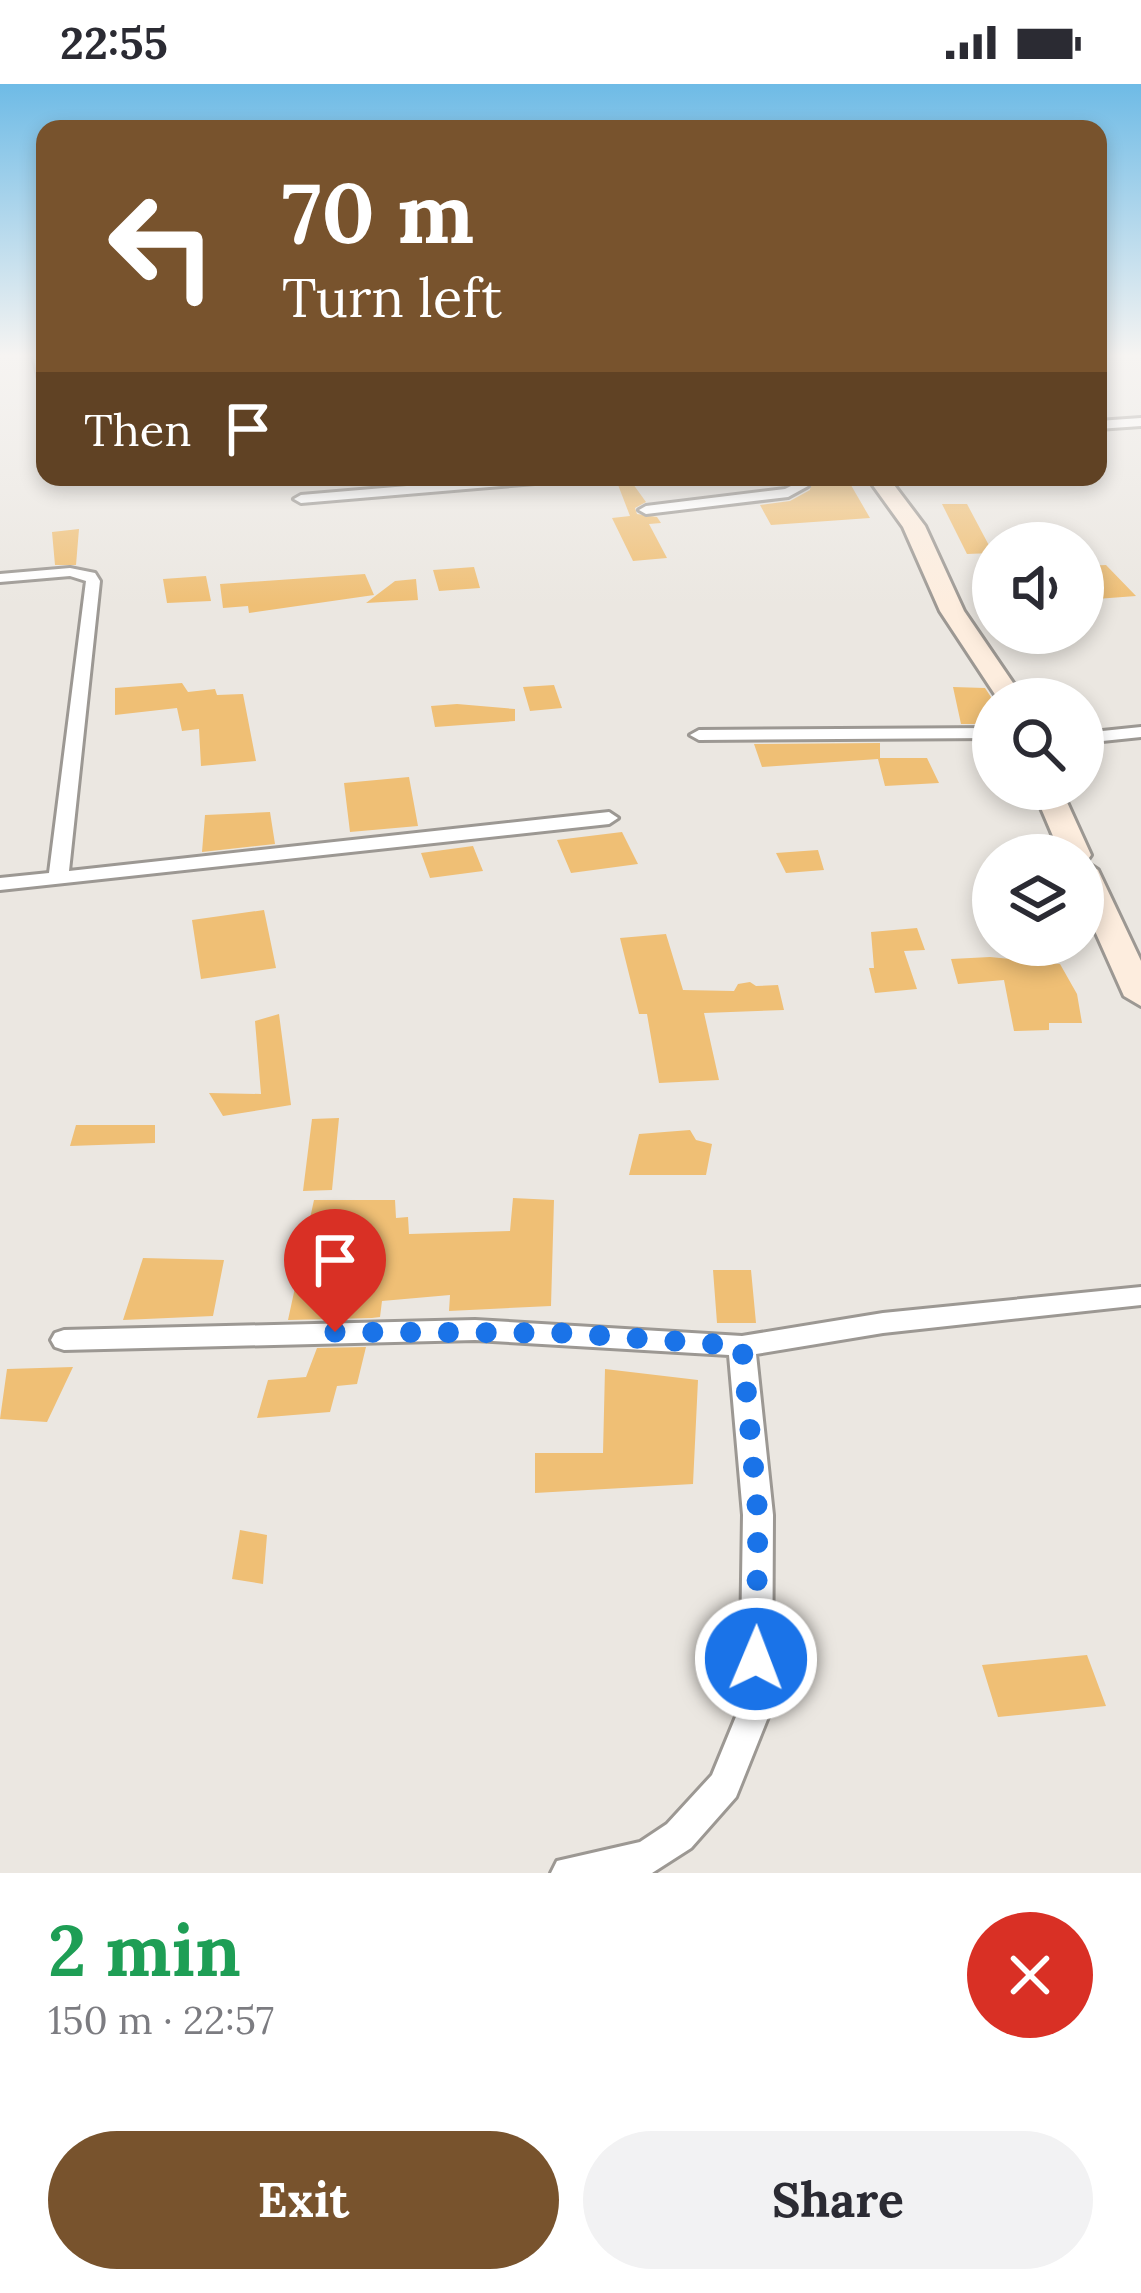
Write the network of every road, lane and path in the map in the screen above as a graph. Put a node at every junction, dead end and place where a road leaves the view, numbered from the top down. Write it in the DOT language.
graph roads {
  1 [pos="399,486"];
  2 [pos="801,486"];
  3 [pos="884,486"];
  4 [pos="301,499"];
  5 [pos="646,510"];
  6 [pos="0,578"];
  7 [pos="997,678"];
  8 [pos="1141,732"];
  9 [pos="972,733"];
  10 [pos="699,735"];
  11 [pos="1104,736"];
  12 [pos="609,818"];
  13 [pos="58,878"];
  14 [pos="0,884"];
  15 [pos="1104,916"];
  16 [pos="1141,996"];
  17 [pos="1141,1296"];
  18 [pos="64,1340"];
  19 [pos="742,1346"];
  20 [pos="569,1873"];
  1 -- 4 [label="street"];
  2 -- 5 [label="street"];
  3 -- 7 [label="street"];
  6 -- 13 [label="street"];
  8 -- 11 [label="street"];
  9 -- 10 [label="street"];
  12 -- 13 [label="street"];
  13 -- 14 [label="street"];
  15 -- 16 [label="street"];
  17 -- 19 [label="street"];
  18 -- 19 [label="street"];
  19 -- 20 [label="street"];
}
